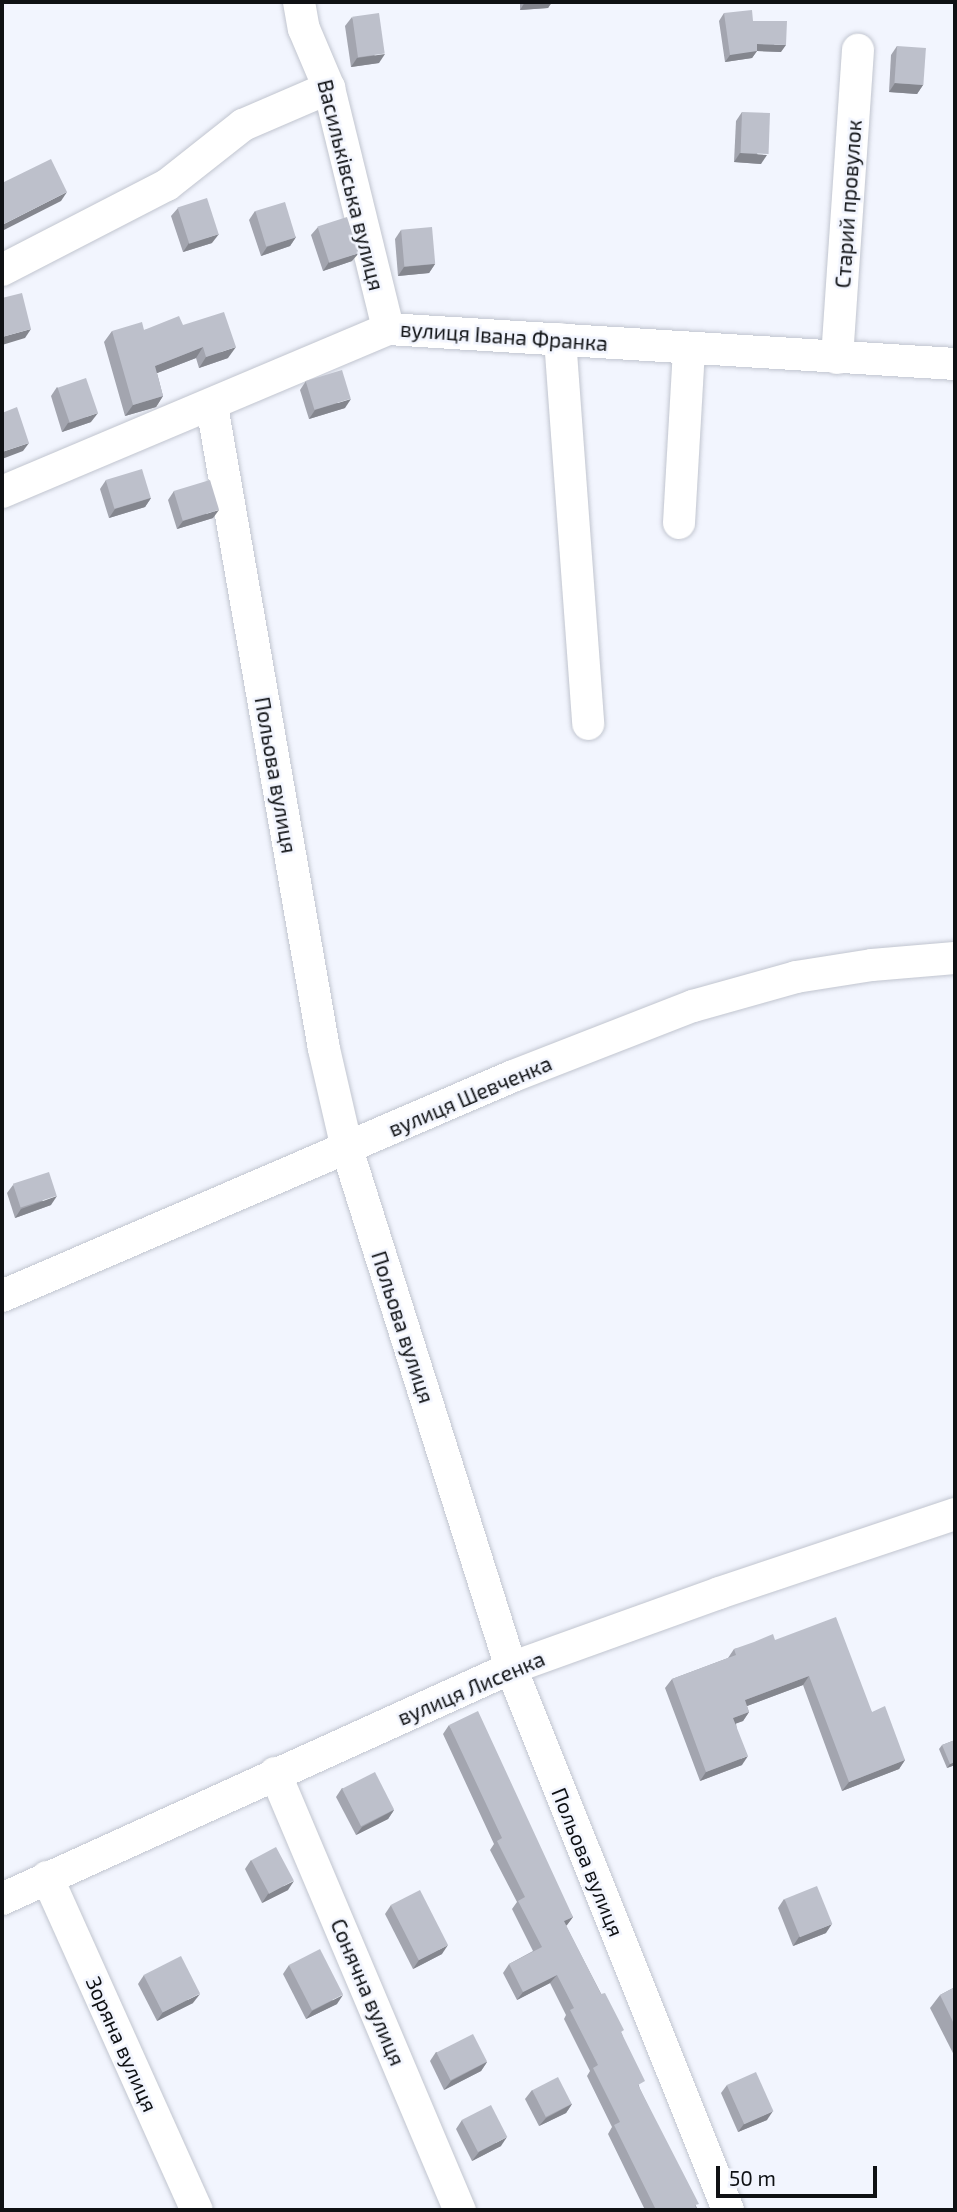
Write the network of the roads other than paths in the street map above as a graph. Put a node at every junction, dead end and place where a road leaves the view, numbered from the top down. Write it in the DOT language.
graph roads {
  1 [pos="299,2"];
  2 [pos="858,50"];
  3 [pos="329,88"];
  4 [pos="2,270"];
  5 [pos="388,329"];
  6 [pos="560,339"];
  7 [pos="689,348"];
  8 [pos="837,358"];
  9 [pos="955,364"];
  10 [pos="212,405"];
  11 [pos="2,492"];
  12 [pos="679,523"];
  13 [pos="588,724"];
  14 [pos="955,958"];
  15 [pos="347,1149"];
  16 [pos="2,1296"];
  17 [pos="955,1514"];
  18 [pos="511,1668"];
  19 [pos="275,1773"];
  20 [pos="47,1878"];
  21 [pos="2,1899"];
  22 [pos="197,2210"];
  23 [pos="460,2210"];
  24 [pos="728,2210"];
  1 -- 3 [label="street, Васильківська вулиця"];
  2 -- 8 [label="street, Старий провулок"];
  3 -- 4 [label="street"];
  3 -- 5 [label="street, Васильківська вулиця"];
  5 -- 6 [label="street, вулиця Івана Франка"];
  5 -- 10 [label="street, вулиця Івана Франка"];
  6 -- 7 [label="street, вулиця Івана Франка"];
  6 -- 13 [label="street"];
  7 -- 8 [label="street, вулиця Івана Франка"];
  7 -- 12 [label="street"];
  8 -- 9 [label="street, вулиця Івана Франка"];
  10 -- 11 [label="street, вулиця Івана Франка"];
  10 -- 15 [label="street, Польова вулиця"];
  14 -- 15 [label="street, вулиця Шевченка"];
  15 -- 16 [label="street, вулиця Шевченка"];
  15 -- 18 [label="street, Польова вулиця"];
  17 -- 18 [label="street, вулиця Лисенка"];
  18 -- 19 [label="street, вулиця Лисенка"];
  18 -- 24 [label="street, Польова вулиця"];
  19 -- 20 [label="street, вулиця Лисенка"];
  19 -- 23 [label="street, Сонячна вулиця"];
  20 -- 21 [label="street, вулиця Лисенка"];
  20 -- 22 [label="street, Зоряна вулиця"];
}
